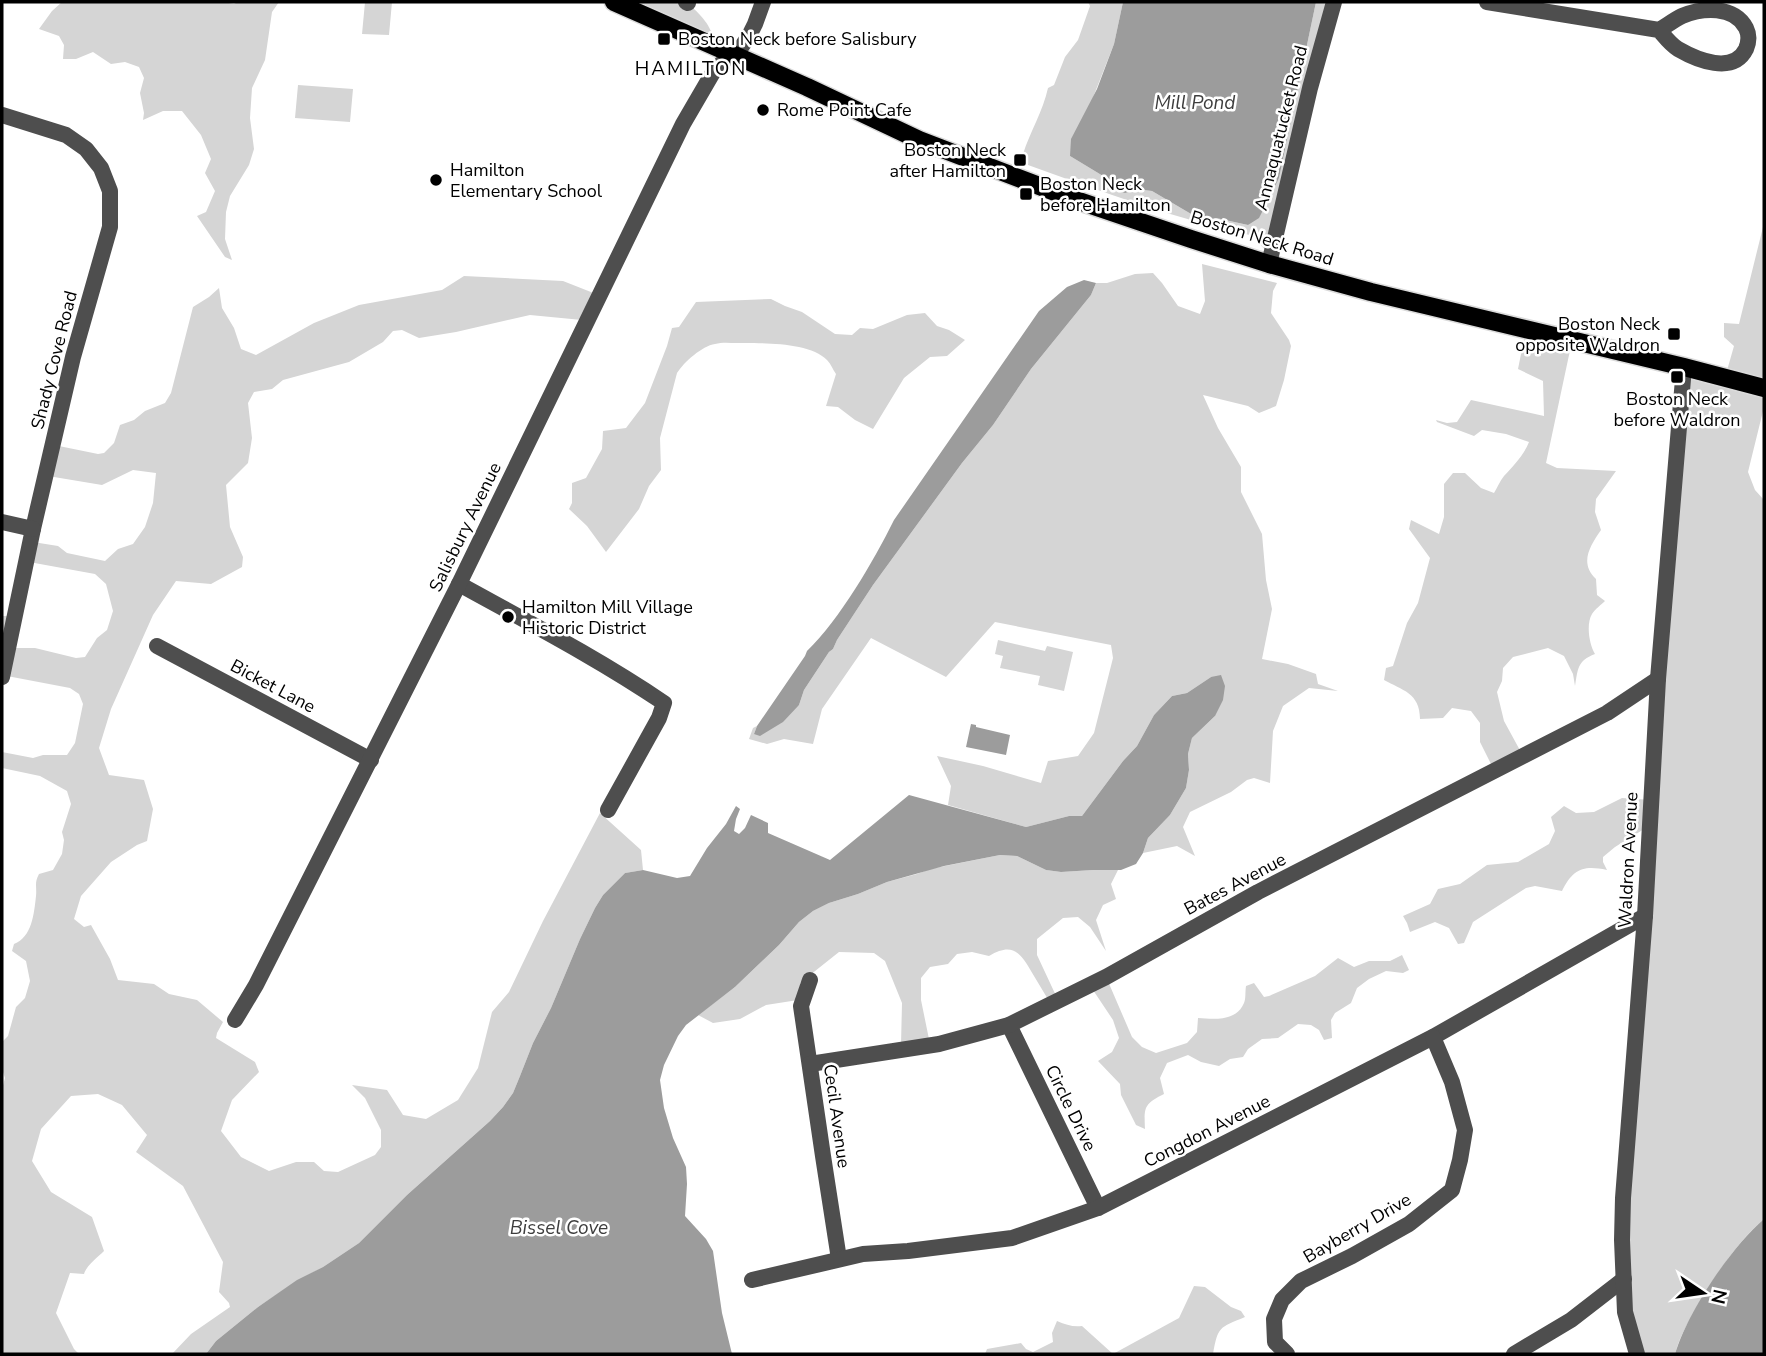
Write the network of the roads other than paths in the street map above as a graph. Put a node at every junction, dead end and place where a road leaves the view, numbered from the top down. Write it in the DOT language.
graph roads {
  1 [pos="614,2"];
  2 [pos="763,2"];
  3 [pos="1334,2"];
  4 [pos="1487,2"];
  5 [pos="1659,30"];
  6 [pos="733,54"];
  7 [pos="2,115"];
  8 [pos="1269,264"];
  9 [pos="1684,367"];
  10 [pos="1764,388"];
  11 [pos="2,522"];
  12 [pos="33,529"];
  13 [pos="459,584"];
  14 [pos="157,646"];
  15 [pos="2,677"];
  16 [pos="1658,679"];
  17 [pos="371,760"];
  18 [pos="608,810"];
  19 [pos="1644,916"];
  20 [pos="810,980"];
  21 [pos="235,1020"];
  22 [pos="1009,1025"];
  23 [pos="1433,1037"];
  24 [pos="810,1064"];
  25 [pos="1098,1208"];
  26 [pos="839,1259"];
  27 [pos="1624,1279"];
  28 [pos="752,1280"];
  29 [pos="1287,1354"];
  30 [pos="1514,1354"];
  31 [pos="1637,1354"];
  1 -- 6 [label="main road, Boston Neck Road"];
  2 -- 6 [label="street, Salisbury Avenue"];
  3 -- 8 [label="street, Annaquatucket Road"];
  4 -- 5 [label="street"];
  5 -- 5 [label="street"];
  6 -- 8 [label="main road, Boston Neck Road"];
  6 -- 13 [label="street, Salisbury Avenue"];
  7 -- 12 [label="street, Shady Cove Road"];
  8 -- 9 [label="main road, Boston Neck Road"];
  9 -- 10 [label="main road, Boston Neck Road"];
  9 -- 16 [label="street, Waldron Avenue"];
  11 -- 12 [label="street"];
  12 -- 15 [label="street, Shady Cove Road"];
  13 -- 17 [label="street, Salisbury Avenue"];
  13 -- 18 [label="street"];
  14 -- 17 [label="street, Bicket Lane"];
  16 -- 19 [label="street, Waldron Avenue"];
  16 -- 22 [label="street, Bates Avenue"];
  17 -- 21 [label="street, Salisbury Avenue"];
  19 -- 23 [label="street, Congdon Avenue"];
  19 -- 27 [label="street, Waldron Avenue"];
  20 -- 24 [label="street, Cecil Avenue"];
  22 -- 24 [label="street, Bates Avenue"];
  22 -- 25 [label="street, Circle Drive"];
  23 -- 25 [label="street, Congdon Avenue"];
  23 -- 29 [label="street, Bayberry Drive"];
  24 -- 26 [label="street, Cecil Avenue"];
  25 -- 26 [label="street, Congdon Avenue"];
  26 -- 28 [label="street, Congdon Avenue"];
  27 -- 30 [label="street"];
  27 -- 31 [label="street, Waldron Avenue"];
}
